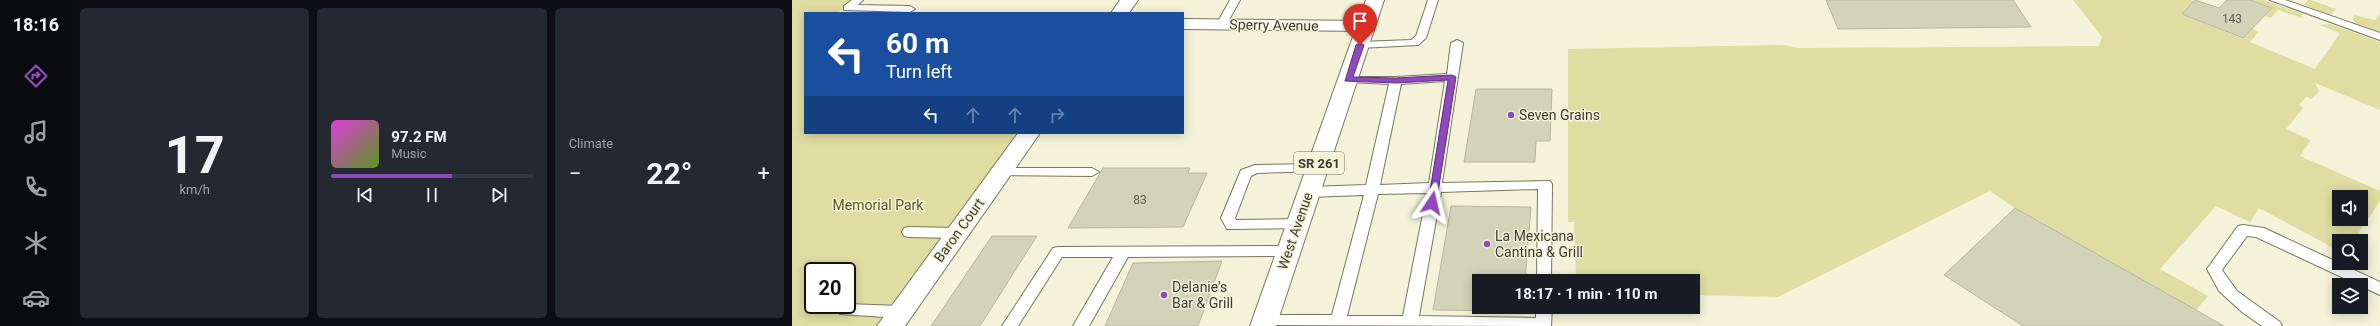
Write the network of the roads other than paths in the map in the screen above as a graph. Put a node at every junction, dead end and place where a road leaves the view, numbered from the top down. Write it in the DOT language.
graph roads {
  1 [pos="858,0"];
  2 [pos="919,0"];
  3 [pos="1129,0"];
  4 [pos="1235,0"];
  5 [pos="1375,0"];
  6 [pos="1434,0"];
  7 [pos="2275,0"];
  8 [pos="908,11"];
  9 [pos="1121,12"];
  10 [pos="1184,24"];
  11 [pos="1221,25"];
  12 [pos="1363,36"];
  13 [pos="2380,37"];
  14 [pos="1457,43"];
  15 [pos="1452,77"];
  16 [pos="1348,79"];
  17 [pos="1396,81"];
  18 [pos="1027,134"];
  19 [pos="1317,168"];
  20 [pos="1000,172"];
  21 [pos="1092,172"];
  22 [pos="1435,188"];
  23 [pos="1372,190"];
  24 [pos="1309,192"];
  25 [pos="1298,224"];
  26 [pos="909,232"];
  27 [pos="957,233"];
  28 [pos="1124,251"];
  29 [pos="1288,251"];
  30 [pos="1544,274"];
  31 [pos="2380,289"];
  32 [pos="856,312"];
  33 [pos="1544,314"];
  34 [pos="895,319"];
  35 [pos="1338,322"];
  36 [pos="1410,322"];
  37 [pos="1264,324"];
  38 [pos="1010,326"];
  39 [pos="1081,326"];
  40 [pos="2274,326"];
  1 -- 8 [label="lane"];
  2 -- 8 [label="lane"];
  3 -- 9 [label="street"];
  4 -- 11 [label="lane"];
  5 -- 12 [label="street, West Avenue / SR 261"];
  6 -- 12 [label="lane"];
  7 -- 13 [label="lane"];
  10 -- 11 [label="street, Sperry Avenue"];
  11 -- 12 [label="street, Sperry Avenue"];
  12 -- 16 [label="street, West Avenue / SR 261"];
  14 -- 15 [label="lane"];
  15 -- 17 [label="lane"];
  15 -- 22 [label="lane"];
  16 -- 17 [label="lane"];
  16 -- 19 [label="street, West Avenue / SR 261"];
  17 -- 23 [label="lane"];
  18 -- 20 [label="street, Baron Court"];
  19 -- 24 [label="street, West Avenue / SR 261"];
  19 -- 25 [label="lane"];
  20 -- 21 [label="lane"];
  20 -- 27 [label="street, Baron Court"];
  22 -- 23 [label="lane"];
  22 -- 30 [label="lane"];
  22 -- 36 [label="lane"];
  23 -- 24 [label="lane"];
  23 -- 35 [label="lane"];
  24 -- 25 [label="street, West Avenue / SR 261"];
  25 -- 29 [label="street, West Avenue / SR 261"];
  26 -- 27 [label="lane"];
  27 -- 34 [label="street, Baron Court"];
  28 -- 29 [label="lane"];
  28 -- 38 [label="lane"];
  28 -- 39 [label="lane"];
  29 -- 37 [label="street, West Avenue / SR 261"];
  31 -- 40 [label="lane"];
  32 -- 34 [label="lane"];
  33 -- 36 [label="lane"];
  35 -- 36 [label="lane"];
  35 -- 37 [label="lane"];
}
